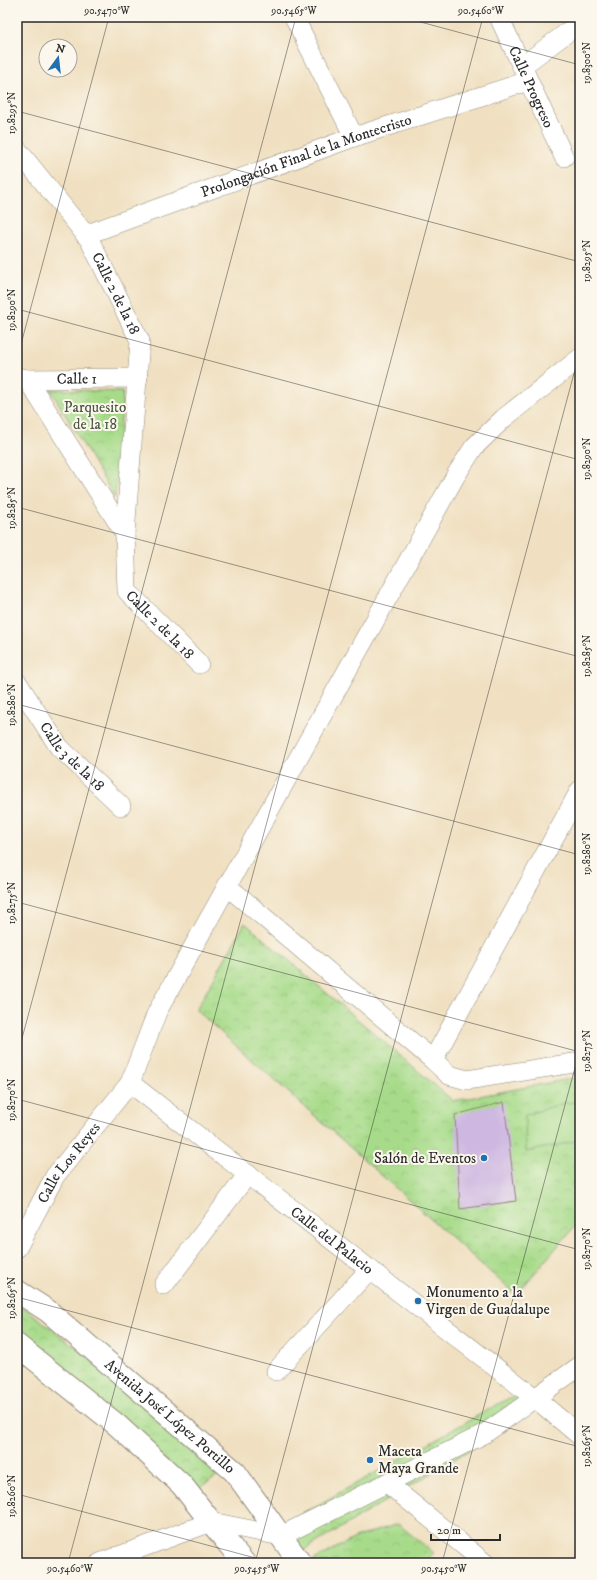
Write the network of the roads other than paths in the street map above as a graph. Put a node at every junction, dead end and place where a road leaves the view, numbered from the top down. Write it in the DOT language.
graph roads {
  1 [pos="294,17"];
  2 [pos="499,17"];
  3 [pos="580,23"];
  4 [pos="525,73"];
  5 [pos="354,136"];
  6 [pos="17,149"];
  7 [pos="564,157"];
  8 [pos="85,235"];
  9 [pos="580,358"];
  10 [pos="22,378"];
  11 [pos="138,378"];
  12 [pos="125,534"];
  13 [pos="199,664"];
  14 [pos="17,682"];
  15 [pos="580,790"];
  16 [pos="121,806"];
  17 [pos="227,886"];
  18 [pos="433,1060"];
  19 [pos="580,1062"];
  20 [pos="130,1083"];
  21 [pos="248,1174"];
  22 [pos="17,1248"];
  23 [pos="370,1270"];
  24 [pos="164,1286"];
  25 [pos="17,1292"];
  26 [pos="17,1345"];
  27 [pos="580,1366"];
  28 [pos="276,1371"];
  29 [pos="535,1398"];
  30 [pos="580,1436"];
  31 [pos="387,1483"];
  32 [pos="211,1522"];
  33 [pos="280,1536"];
  34 [pos="100,1563"];
  35 [pos="244,1563"];
  36 [pos="300,1563"];
  37 [pos="485,1563"];
  1 -- 5 [label="street"];
  2 -- 4 [label="street, Calle Progreso"];
  3 -- 4 [label="street, Prolongación Final de la Montecristo"];
  4 -- 5 [label="street, Prolongación Final de la Montecristo"];
  4 -- 7 [label="street, Calle Progreso"];
  5 -- 8 [label="street, Prolongación Final de la Montecristo"];
  6 -- 8 [label="street, Calle 2 de la 18"];
  8 -- 11 [label="street, Calle 2 de la 18"];
  9 -- 17 [label="street, Calle Los Reyes"];
  10 -- 11 [label="street, Calle 1"];
  10 -- 12 [label="street"];
  11 -- 12 [label="street, Calle 2 de la 18"];
  12 -- 13 [label="street, Calle 2 de la 18"];
  14 -- 16 [label="street, Calle 3 de la 18"];
  15 -- 18 [label="street"];
  17 -- 18 [label="street"];
  17 -- 20 [label="street, Calle Los Reyes"];
  18 -- 19 [label="street"];
  20 -- 21 [label="street, Calle del Palacio"];
  20 -- 22 [label="street, Calle Los Reyes"];
  21 -- 23 [label="street, Calle del Palacio"];
  21 -- 24 [label="street"];
  23 -- 28 [label="street"];
  23 -- 29 [label="street, Calle del Palacio"];
  25 -- 33 [label="main road, Avenida José López Portillo"];
  26 -- 32 [label="main road"];
  27 -- 29 [label="street"];
  29 -- 30 [label="street, Calle del Palacio"];
  29 -- 31 [label="street"];
  31 -- 33 [label="street"];
  31 -- 37 [label="street"];
  32 -- 33 [label="street"];
  32 -- 34 [label="street"];
  32 -- 35 [label="main road"];
  33 -- 36 [label="main road, Avenida José López Portillo"];
}
